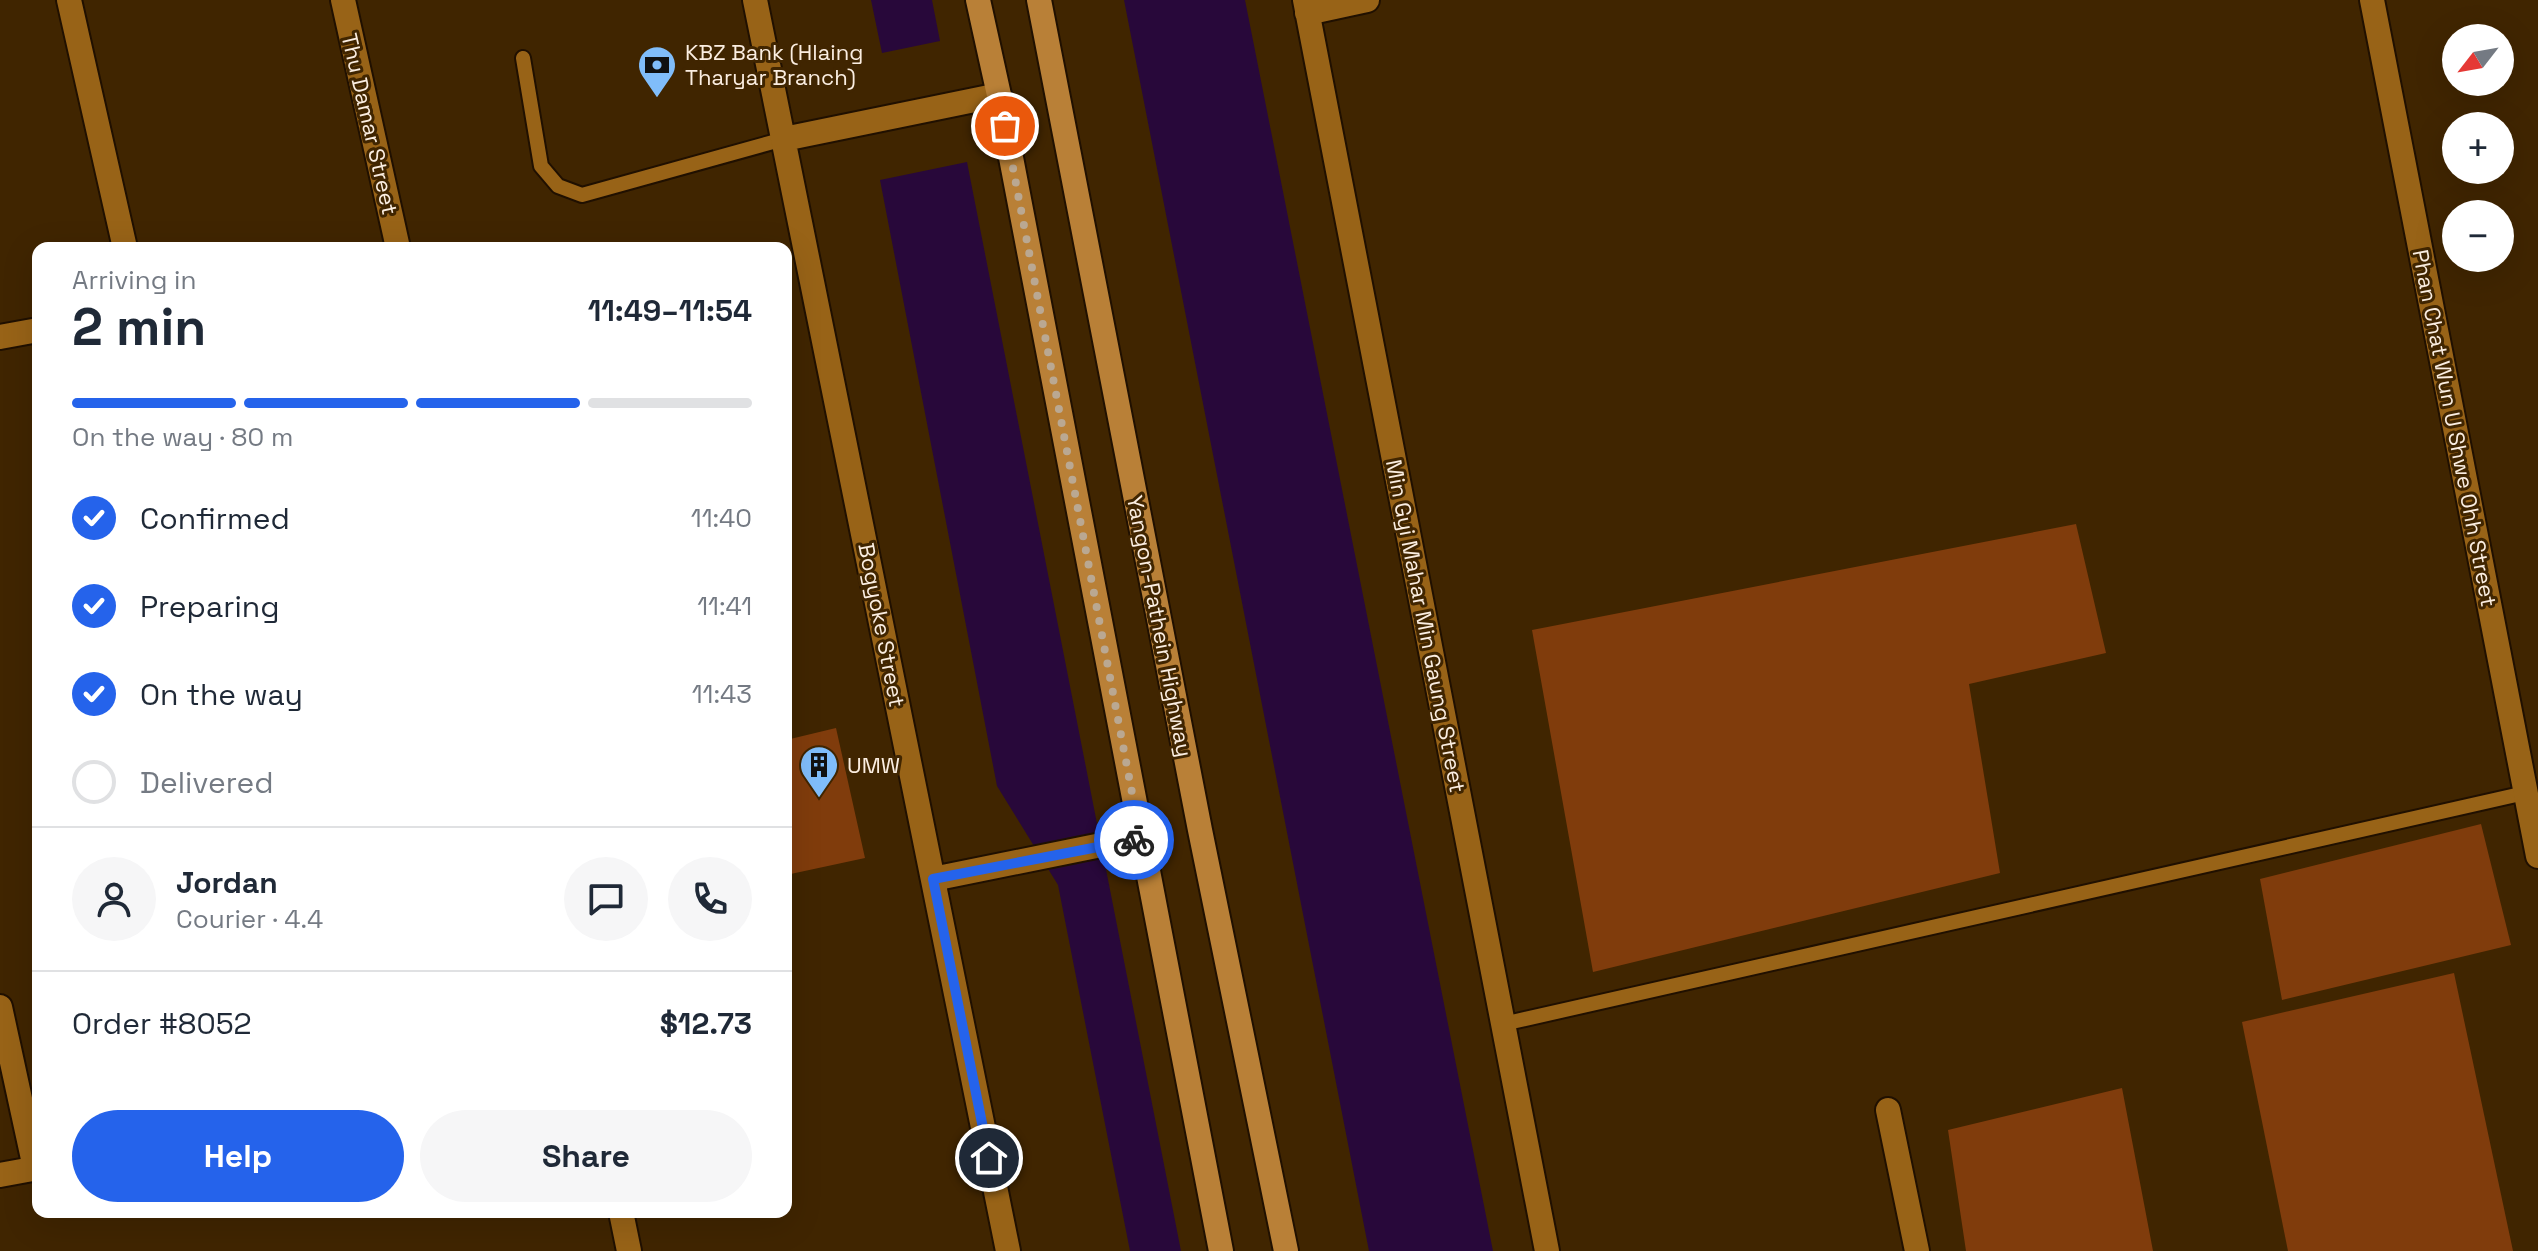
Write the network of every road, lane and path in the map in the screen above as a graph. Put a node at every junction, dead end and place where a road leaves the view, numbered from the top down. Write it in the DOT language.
graph roads {
  1 [pos="69,0"];
  2 [pos="343,0"];
  3 [pos="755,0"];
  4 [pos="978,0"];
  5 [pos="1039,0"];
  6 [pos="1367,0"];
  7 [pos="2372,0"];
  8 [pos="1306,7"];
  9 [pos="523,58"];
  10 [pos="999,95"];
  11 [pos="784,139"];
  12 [pos="124,242"];
  13 [pos="397,242"];
  14 [pos="32,331"];
  15 [pos="0,337"];
  16 [pos="2525,793"];
  17 [pos="1131,841"];
  18 [pos="2538,856"];
  19 [pos="933,879"];
  20 [pos="0,1007"];
  21 [pos="1503,1024"];
  22 [pos="1888,1110"];
  23 [pos="32,1146"];
  24 [pos="32,1169"];
  25 [pos="0,1175"];
  26 [pos="622,1218"];
  27 [pos="629,1251"];
  28 [pos="1008,1251"];
  29 [pos="1221,1251"];
  30 [pos="1286,1251"];
  31 [pos="1547,1251"];
  32 [pos="1917,1251"];
  1 -- 12 [label="street"];
  2 -- 13 [label="street, Thu Damar Street"];
  3 -- 11 [label="street, Bogyoke Street"];
  4 -- 10 [label="main road"];
  5 -- 30 [label="main road, Yangon-Pathein Highway"];
  6 -- 8 [label="street"];
  7 -- 16 [label="street, Phan Chat Wun U Shwe Ohh Street"];
  8 -- 21 [label="street, Min Gyi Mahar Min Gaung Street"];
  9 -- 11 [label="lane"];
  10 -- 11 [label="street"];
  10 -- 17 [label="main road"];
  11 -- 19 [label="street, Bogyoke Street"];
  14 -- 15 [label="street"];
  16 -- 18 [label="street, Phan Chat Wun U Shwe Ohh Street"];
  16 -- 21 [label="lane"];
  17 -- 19 [label="street"];
  17 -- 29 [label="main road"];
  19 -- 28 [label="street, Bogyoke Street"];
  20 -- 23 [label="street"];
  21 -- 31 [label="street, Min Gyi Mahar Min Gaung Street"];
  22 -- 32 [label="street"];
  24 -- 25 [label="street"];
  26 -- 27 [label="street"];
}
